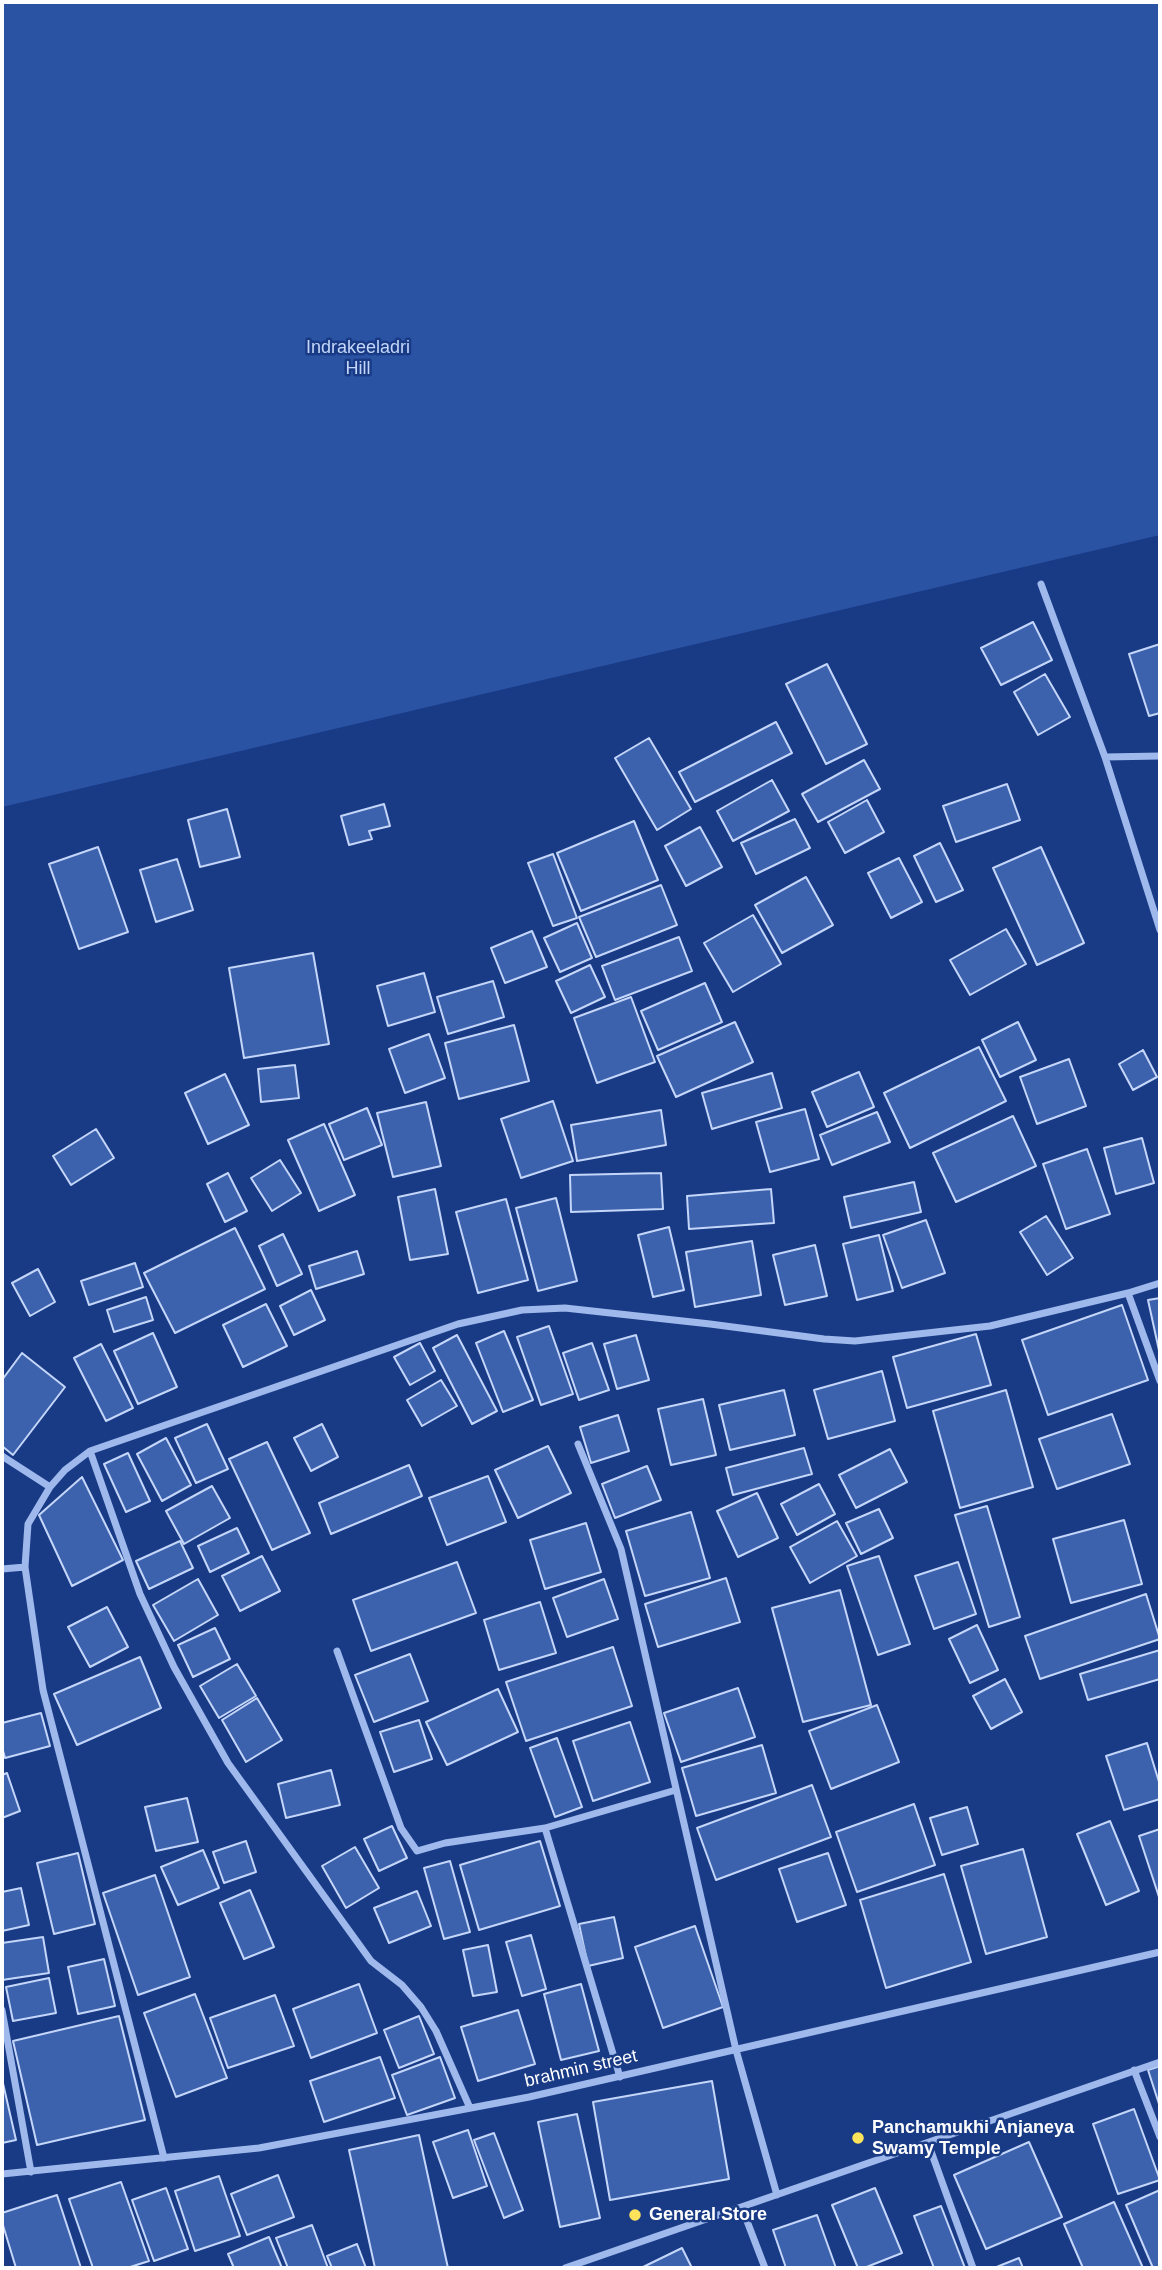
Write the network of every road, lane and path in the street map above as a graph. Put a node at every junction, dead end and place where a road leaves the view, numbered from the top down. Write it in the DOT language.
graph roads {
  1 [pos="1041,584"];
  2 [pos="1160,756"];
  3 [pos="1105,757"];
  4 [pos="1160,930"];
  5 [pos="1160,1283"];
  6 [pos="1128,1293"];
  7 [pos="1160,1381"];
  8 [pos="578,1444"];
  9 [pos="90,1451"];
  10 [pos="2,1456"];
  11 [pos="50,1487"];
  12 [pos="25,1567"];
  13 [pos="2,1569"];
  14 [pos="337,1651"];
  15 [pos="676,1790"];
  16 [pos="545,1828"];
  17 [pos="1160,1952"];
  18 [pos="2,2010"];
  19 [pos="736,2050"];
  20 [pos="1160,2062"];
  21 [pos="1134,2070"];
  22 [pos="620,2077"];
  23 [pos="470,2108"];
  24 [pos="1160,2137"];
  25 [pos="928,2143"];
  26 [pos="164,2158"];
  27 [pos="31,2172"];
  28 [pos="2,2174"];
  29 [pos="778,2195"];
  30 [pos="742,2208"];
  31 [pos="593,2258"];
  32 [pos="565,2268"];
  33 [pos="597,2268"];
  34 [pos="765,2268"];
  35 [pos="973,2268"];
  1 -- 3 [label="street"];
  2 -- 3 [label="street"];
  3 -- 4 [label="street"];
  5 -- 6 [label="street"];
  6 -- 7 [label="street"];
  6 -- 9 [label="street"];
  8 -- 15 [label="street"];
  9 -- 11 [label="street"];
  9 -- 23 [label="street"];
  10 -- 11 [label="street"];
  11 -- 12 [label="street"];
  12 -- 13 [label="street"];
  12 -- 26 [label="street"];
  14 -- 16 [label="street"];
  15 -- 16 [label="street"];
  15 -- 19 [label="street"];
  16 -- 22 [label="street"];
  17 -- 19 [label="street, brahmin street"];
  18 -- 27 [label="street"];
  19 -- 22 [label="street, brahmin street"];
  19 -- 29 [label="street"];
  20 -- 21 [label="street"];
  21 -- 24 [label="street"];
  21 -- 25 [label="street"];
  22 -- 23 [label="street, brahmin street"];
  23 -- 26 [label="street, brahmin street"];
  25 -- 29 [label="street"];
  25 -- 35 [label="street"];
  26 -- 27 [label="street, brahmin street"];
  27 -- 28 [label="street, brahmin street"];
  29 -- 30 [label="street"];
  30 -- 31 [label="street"];
  30 -- 34 [label="street"];
  31 -- 32 [label="street"];
  31 -- 33 [label="street"];
}
